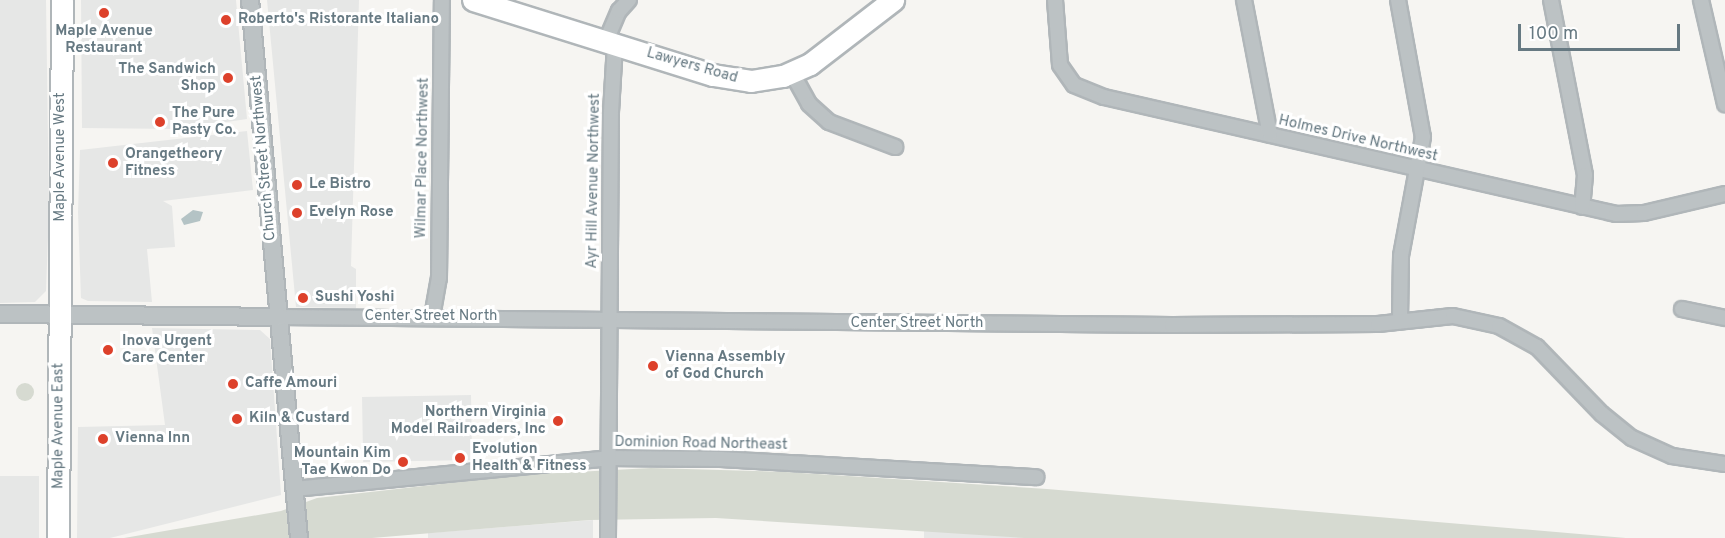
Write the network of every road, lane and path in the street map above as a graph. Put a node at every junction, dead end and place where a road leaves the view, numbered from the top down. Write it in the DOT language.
graph roads {
  1 [pos="62,0"];
  2 [pos="250,0"];
  3 [pos="442,0"];
  4 [pos="473,0"];
  5 [pos="629,0"];
  6 [pos="893,0"];
  7 [pos="1055,0"];
  8 [pos="1244,0"];
  9 [pos="1398,0"];
  10 [pos="1551,0"];
  11 [pos="1701,0"];
  12 [pos="501,4"];
  13 [pos="610,42"];
  14 [pos="792,73"];
  15 [pos="1723,88"];
  16 [pos="1725,104"];
  17 [pos="1270,135"];
  18 [pos="895,147"];
  19 [pos="1419,170"];
  20 [pos="1725,194"];
  21 [pos="1582,207"];
  22 [pos="1682,309"];
  23 [pos="0,314"];
  24 [pos="59,315"];
  25 [pos="279,317"];
  26 [pos="432,317"];
  27 [pos="609,318"];
  28 [pos="1725,318"];
  29 [pos="1400,320"];
  30 [pos="608,459"];
  31 [pos="1725,464"];
  32 [pos="1036,477"];
  33 [pos="294,489"];
  34 [pos="58,538"];
  35 [pos="298,538"];
  36 [pos="608,538"];
  1 -- 24 [label="main road, Maple Avenue West"];
  2 -- 25 [label="street, Church Street Northwest"];
  3 -- 26 [label="street, Wilmar Place Northwest"];
  4 -- 12 [label="main road, Lawyers Road"];
  5 -- 13 [label="street"];
  6 -- 14 [label="main road, Lawyers Road"];
  7 -- 17 [label="street, Holmes Drive Northwest"];
  8 -- 17 [label="street"];
  9 -- 19 [label="street"];
  10 -- 21 [label="street"];
  11 -- 15 [label="street"];
  12 -- 13 [label="main road, Lawyers Road"];
  13 -- 14 [label="main road, Lawyers Road"];
  13 -- 27 [label="street, Ayr Hill Avenue Northwest"];
  14 -- 18 [label="street"];
  15 -- 16 [label="street"];
  17 -- 19 [label="street, Holmes Drive Northwest"];
  19 -- 21 [label="street, Holmes Drive Northwest"];
  19 -- 29 [label="street"];
  20 -- 21 [label="street, Holmes Drive Northwest"];
  22 -- 28 [label="street"];
  23 -- 24 [label="street, Center Street North"];
  24 -- 25 [label="street, Center Street North"];
  24 -- 34 [label="main road, Maple Avenue East"];
  25 -- 26 [label="street, Center Street North"];
  25 -- 33 [label="street, Church Street Northwest"];
  26 -- 27 [label="street, Center Street North"];
  27 -- 29 [label="street, Center Street North"];
  27 -- 30 [label="street, Ayr Hill Avenue Northwest"];
  29 -- 31 [label="street, Center Street North"];
  30 -- 32 [label="street, Dominion Road Northeast"];
  30 -- 33 [label="street, Dominion Road Northeast"];
  30 -- 36 [label="street, Ayr Hill Avenue Northwest"];
  33 -- 35 [label="street, Church Street Northwest"];
}
